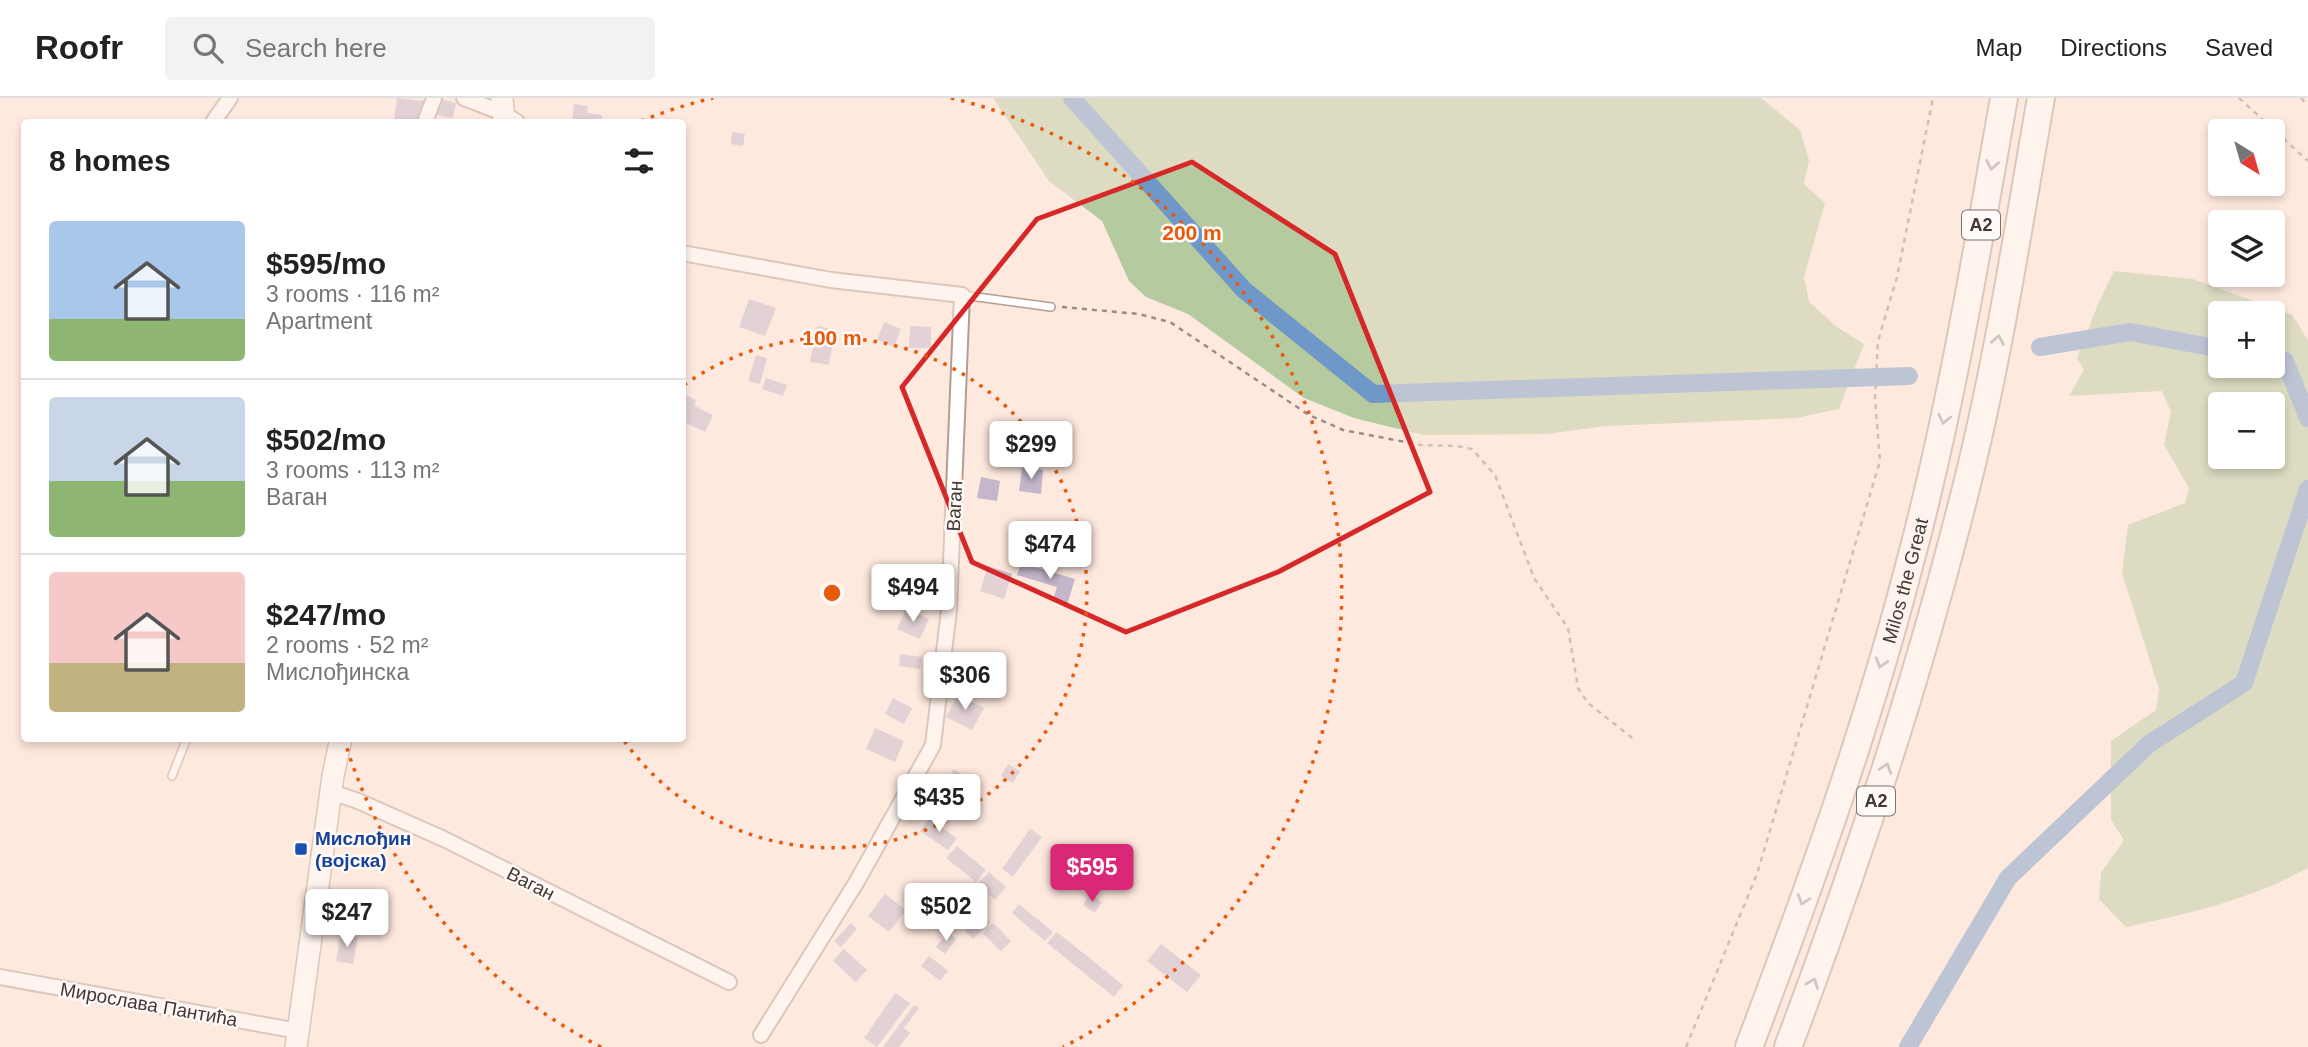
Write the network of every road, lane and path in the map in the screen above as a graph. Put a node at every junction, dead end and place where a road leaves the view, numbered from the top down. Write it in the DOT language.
graph roads {
  1 [pos="230,98"];
  2 [pos="434,98"];
  3 [pos="464,98"];
  4 [pos="1933,98"];
  5 [pos="2004,98"];
  6 [pos="2041,98"];
  7 [pos="2239,98"];
  8 [pos="2301,98"];
  9 [pos="2308,105"];
  10 [pos="506,114"];
  11 [pos="215,119"];
  12 [pos="426,119"];
  13 [pos="2308,161"];
  14 [pos="686,254"];
  15 [pos="962,295"];
  16 [pos="1052,307"];
  17 [pos="1636,741"];
  18 [pos="185,742"];
  19 [pos="340,742"];
  20 [pos="172,776"];
  21 [pos="331,792"];
  22 [pos="0,977"];
  23 [pos="729,982"];
  24 [pos="761,1035"];
  25 [pos="297,1039"];
  26 [pos="1686,1047"];
  27 [pos="1749,1047"];
  28 [pos="1788,1047"];
  1 -- 11 [label="street"];
  2 -- 12 [label="street"];
  3 -- 10 [label="street"];
  4 -- 26 [label="path"];
  5 -- 27 [label="highway, Milos the Great / A2, one-way"];
  28 -- 6 [label="highway, Milos the Great / A2, one-way"];
  7 -- 13 [label="path"];
  8 -- 9 [label="path"];
  14 -- 15 [label="street"];
  15 -- 16 [label="lane"];
  15 -- 24 [label="street, Ваган"];
  16 -- 17 [label="path"];
  18 -- 20 [label="lane"];
  19 -- 21 [label="main road"];
  21 -- 23 [label="street, Ваган"];
  21 -- 25 [label="main road"];
  22 -- 25 [label="street, Мирослава Пантића"];
}
